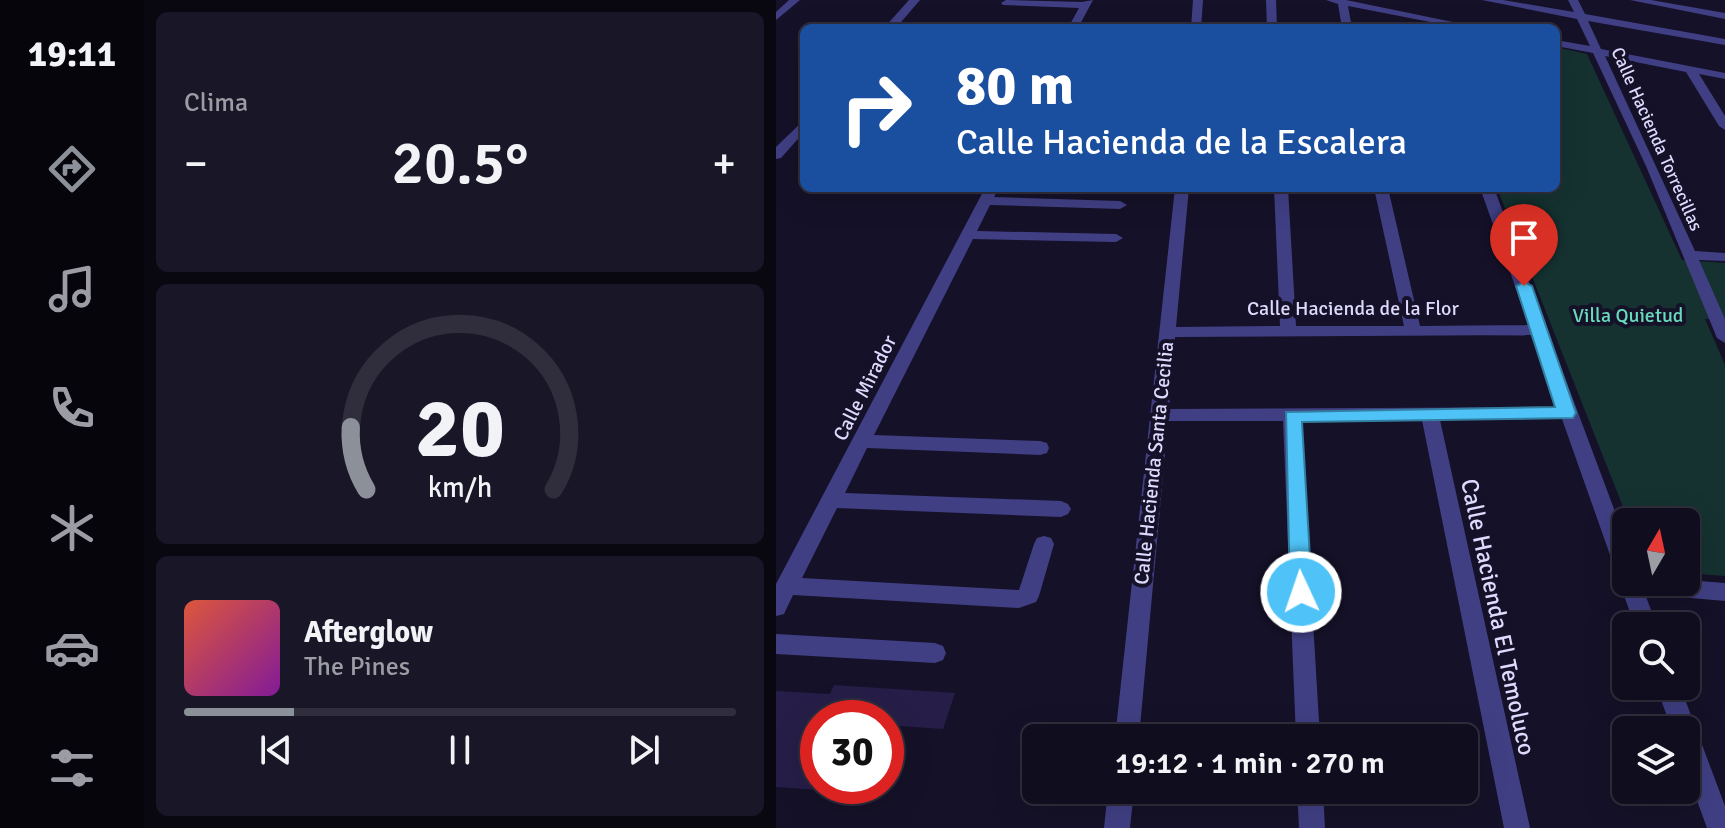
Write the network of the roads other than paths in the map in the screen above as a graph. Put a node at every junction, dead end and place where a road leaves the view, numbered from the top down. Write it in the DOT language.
graph roads {
  1 [pos="795,0"];
  2 [pos="915,0"];
  3 [pos="1198,0"];
  4 [pos="1271,0"];
  5 [pos="1416,0"];
  6 [pos="1487,0"];
  7 [pos="1573,0"];
  8 [pos="1635,0"];
  9 [pos="1717,0"];
  10 [pos="1337,1"];
  11 [pos="1085,6"];
  12 [pos="1006,8"];
  13 [pos="1725,9"];
  14 [pos="1725,16"];
  15 [pos="776,17"];
  16 [pos="1580,17"];
  17 [pos="1424,23"];
  18 [pos="894,24"];
  19 [pos="1075,24"];
  20 [pos="1196,24"];
  21 [pos="1272,24"];
  22 [pos="1346,24"];
  23 [pos="1725,42"];
  24 [pos="1560,44"];
  25 [pos="1598,51"];
  26 [pos="1690,69"];
  27 [pos="1725,76"];
  28 [pos="1725,126"];
  29 [pos="800,128"];
  30 [pos="776,155"];
  31 [pos="1182,192"];
  32 [pos="1281,192"];
  33 [pos="1382,192"];
  34 [pos="1488,192"];
  35 [pos="989,194"];
  36 [pos="1120,205"];
  37 [pos="968,235"];
  38 [pos="1116,238"];
  39 [pos="1688,255"];
  40 [pos="1725,257"];
  41 [pos="1723,329"];
  42 [pos="1288,330"];
  43 [pos="1413,330"];
  44 [pos="1539,330"];
  45 [pos="1167,332"];
  46 [pos="1567,413"];
  47 [pos="1160,415"];
  48 [pos="1292,416"];
  49 [pos="1430,416"];
  50 [pos="862,441"];
  51 [pos="1040,448"];
  52 [pos="832,500"];
  53 [pos="1061,509"];
  54 [pos="1612,533"];
  55 [pos="1044,544"];
  56 [pos="786,586"];
  57 [pos="1700,588"];
  58 [pos="1725,592"];
  59 [pos="776,607"];
  60 [pos="776,644"];
  61 [pos="935,653"];
  62 [pos="1128,724"];
  63 [pos="1307,724"];
  64 [pos="1700,773"];
  65 [pos="1120,804"];
  66 [pos="1311,804"];
  67 [pos="1117,828"];
  68 [pos="1312,828"];
  69 [pos="1517,828"];
  70 [pos="1720,828"];
  1 -- 15 [label="street"];
  2 -- 18 [label="street"];
  3 -- 20 [label="street"];
  4 -- 21 [label="street"];
  5 -- 17 [label="street"];
  6 -- 16 [label="street"];
  7 -- 16 [label="street, Calle Hacienda Torrecillas"];
  8 -- 14 [label="street"];
  9 -- 13 [label="street"];
  10 -- 17 [label="street"];
  10 -- 22 [label="street"];
  11 -- 12 [label="street"];
  11 -- 19 [label="street"];
  16 -- 23 [label="street"];
  16 -- 25 [label="street, Calle Hacienda Torrecillas"];
  24 -- 25 [label="street"];
  25 -- 26 [label="street"];
  25 -- 39 [label="street, Calle Hacienda Torrecillas"];
  26 -- 27 [label="street"];
  26 -- 28 [label="street"];
  29 -- 30 [label="street"];
  31 -- 45 [label="street, Calle Hacienda Santa Cecilia"];
  32 -- 42 [label="street"];
  33 -- 43 [label="street"];
  34 -- 44 [label="street"];
  35 -- 36 [label="street"];
  35 -- 37 [label="street, Calle Mirador"];
  37 -- 38 [label="street"];
  37 -- 50 [label="street, Calle Mirador"];
  39 -- 40 [label="street"];
  39 -- 41 [label="street, Calle Hacienda Torrecillas"];
  42 -- 43 [label="street, Calle Hacienda de la Flor"];
  42 -- 45 [label="street, Calle Hacienda de la Flor"];
  43 -- 44 [label="street, Calle Hacienda de la Flor"];
  44 -- 46 [label="street"];
  45 -- 47 [label="street, Calle Hacienda Santa Cecilia"];
  46 -- 49 [label="street"];
  46 -- 54 [label="street"];
  47 -- 48 [label="street"];
  47 -- 62 [label="street, Calle Hacienda Santa Cecilia"];
  48 -- 49 [label="street"];
  48 -- 63 [label="street"];
  49 -- 69 [label="street, Calle Hacienda El Temoluco"];
  50 -- 51 [label="street"];
  50 -- 52 [label="street, Calle Mirador"];
  52 -- 53 [label="street"];
  52 -- 56 [label="street, Calle Mirador"];
  55 -- 56 [label="street"];
  56 -- 59 [label="street, Calle Mirador"];
  57 -- 58 [label="street"];
  60 -- 61 [label="street"];
  64 -- 70 [label="street"];
  65 -- 67 [label="street"];
  66 -- 68 [label="street"];
}
